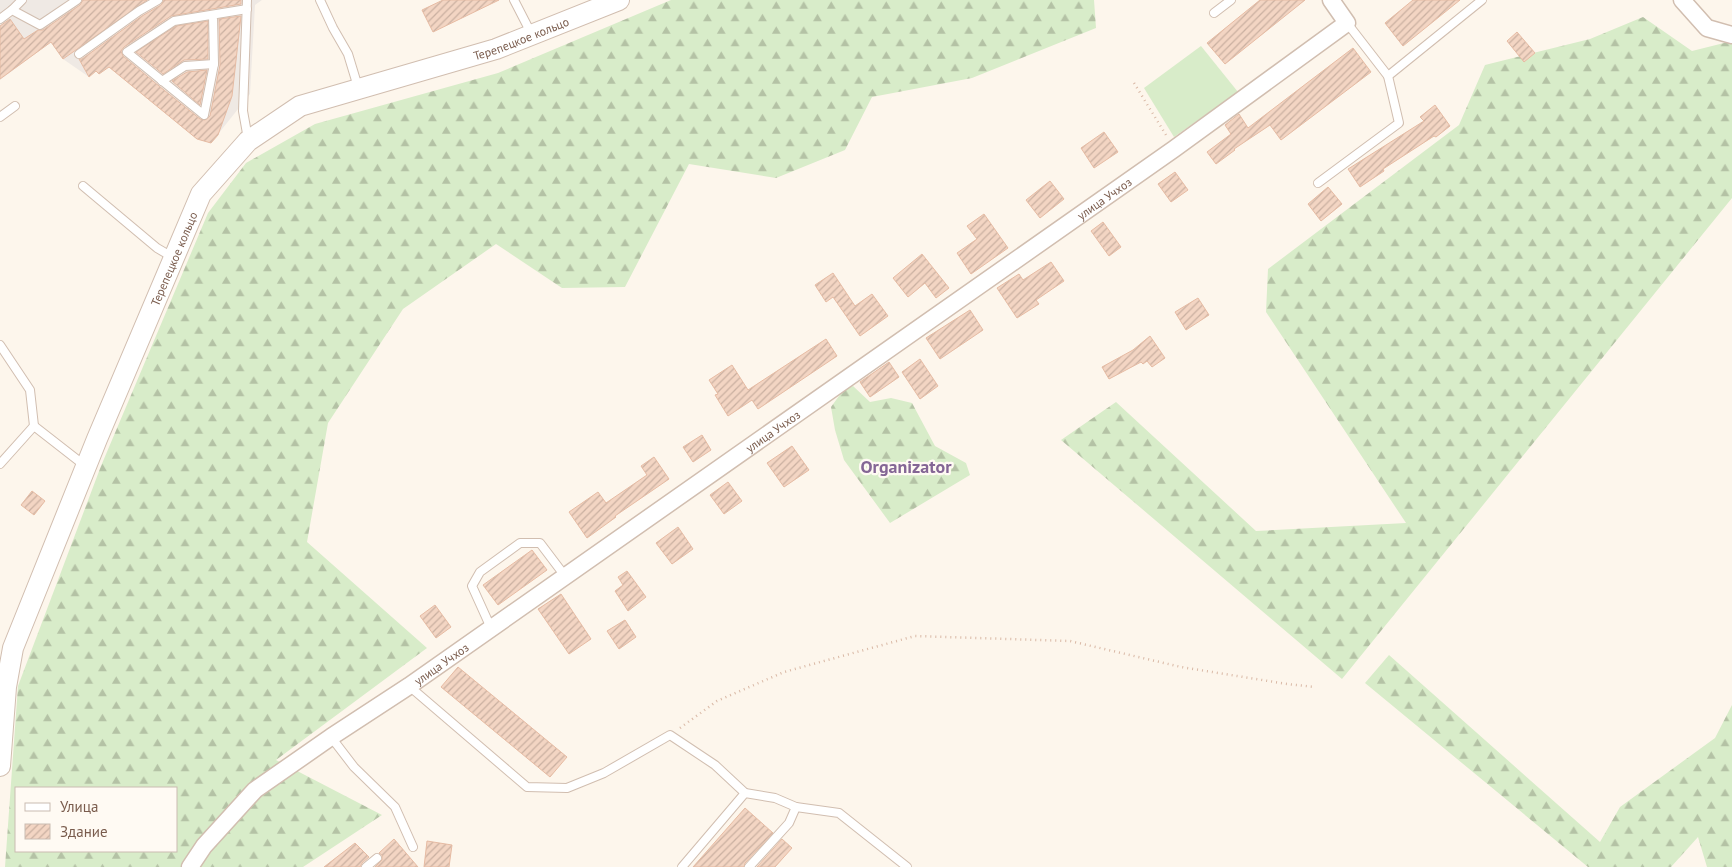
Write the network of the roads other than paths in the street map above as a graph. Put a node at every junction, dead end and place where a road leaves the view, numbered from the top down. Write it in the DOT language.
graph roads {
  1 [pos="22,0"];
  2 [pos="77,0"];
  3 [pos="158,0"];
  4 [pos="248,0"];
  5 [pos="320,0"];
  6 [pos="514,0"];
  7 [pos="619,0"];
  8 [pos="1231,0"];
  9 [pos="1331,0"];
  10 [pos="1482,0"];
  11 [pos="1682,0"];
  12 [pos="247,9"];
  13 [pos="12,10"];
  14 [pos="1214,13"];
  15 [pos="213,15"];
  16 [pos="0,18"];
  17 [pos="1347,23"];
  18 [pos="532,35"];
  19 [pos="1732,35"];
  20 [pos="79,54"];
  21 [pos="214,64"];
  22 [pos="1388,76"];
  23 [pos="162,81"];
  24 [pos="358,89"];
  25 [pos="16,106"];
  26 [pos="0,117"];
  27 [pos="248,141"];
  28 [pos="1318,184"];
  29 [pos="82,186"];
  30 [pos="174,258"];
  31 [pos="0,345"];
  32 [pos="34,426"];
  33 [pos="0,464"];
  34 [pos="86,466"];
  35 [pos="565,576"];
  36 [pos="491,628"];
  37 [pos="409,686"];
  38 [pos="331,737"];
  39 [pos="1,745"];
  40 [pos="0,766"];
  41 [pos="745,793"];
  42 [pos="796,807"];
  43 [pos="413,847"];
  44 [pos="377,858"];
  45 [pos="190,867"];
  46 [pos="366,867"];
  47 [pos="682,867"];
  48 [pos="749,867"];
  49 [pos="907,867"];
  1 -- 13 [label="lane"];
  2 -- 13 [label="lane"];
  3 -- 20 [label="lane"];
  4 -- 12 [label="lane"];
  5 -- 24 [label="lane"];
  6 -- 18 [label="lane"];
  7 -- 18 [label="street, Терепецкое кольцо"];
  8 -- 14 [label="lane"];
  9 -- 17 [label="street"];
  10 -- 22 [label="lane"];
  11 -- 19 [label="street"];
  12 -- 15 [label="lane"];
  12 -- 27 [label="lane"];
  13 -- 16 [label="lane"];
  15 -- 21 [label="lane"];
  15 -- 23 [label="lane"];
  17 -- 22 [label="lane"];
  17 -- 35 [label="street, улица Учхоз"];
  18 -- 24 [label="street, Терепецкое кольцо"];
  21 -- 23 [label="lane"];
  21 -- 23 [label="lane"];
  22 -- 28 [label="lane"];
  24 -- 27 [label="street, Терепецкое кольцо"];
  25 -- 26 [label="lane"];
  27 -- 30 [label="street, Терепецкое кольцо"];
  29 -- 30 [label="lane"];
  30 -- 34 [label="street, Терепецкое кольцо"];
  31 -- 32 [label="lane"];
  32 -- 33 [label="lane"];
  32 -- 34 [label="lane"];
  34 -- 39 [label="street, Терепецкое кольцо"];
  35 -- 36 [label="street, улица Учхоз"];
  35 -- 36 [label="lane"];
  36 -- 37 [label="street, улица Учхоз"];
  37 -- 38 [label="street, улица Учхоз"];
  37 -- 41 [label="lane"];
  38 -- 43 [label="lane"];
  38 -- 45 [label="street, улица Учхоз"];
  39 -- 40 [label="street, Терепецкое кольцо"];
  41 -- 42 [label="lane"];
  41 -- 47 [label="lane"];
  42 -- 48 [label="lane"];
  42 -- 49 [label="lane"];
  44 -- 46 [label="lane"];
}
